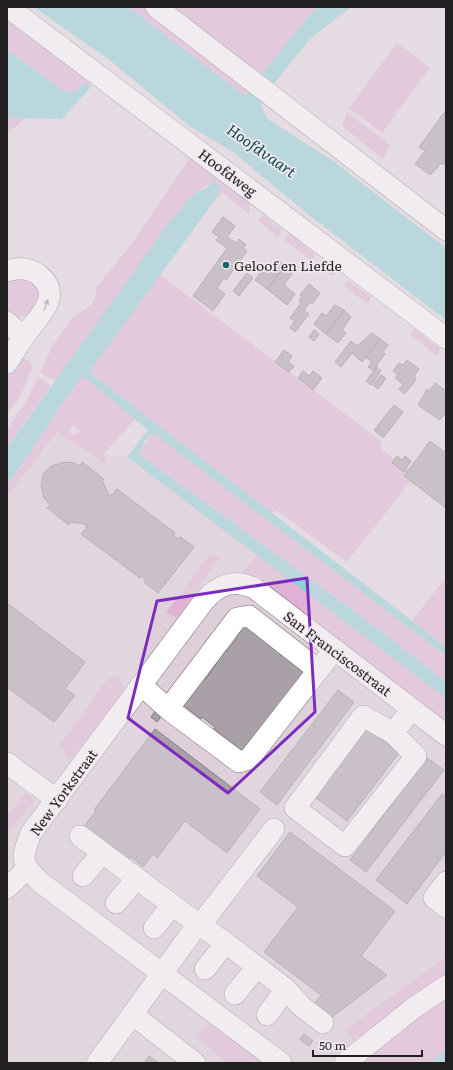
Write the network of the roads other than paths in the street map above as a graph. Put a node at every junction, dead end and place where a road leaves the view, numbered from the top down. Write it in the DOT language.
graph roads {
  1 [pos="8,7"];
  2 [pos="156,7"];
  3 [pos="446,230"];
  4 [pos="7,271"];
  5 [pos="7,322"];
  6 [pos="24,337"];
  7 [pos="446,338"];
  8 [pos="7,363"];
  9 [pos="226,584"];
  10 [pos="334,650"];
  11 [pos="318,670"];
  12 [pos="141,685"];
  13 [pos="168,709"];
  14 [pos="412,709"];
  15 [pos="393,733"];
  16 [pos="446,735"];
  17 [pos="7,763"];
  18 [pos="57,800"];
  19 [pos="274,829"];
  20 [pos="80,836"];
  21 [pos="102,852"];
  22 [pos="27,869"];
  23 [pos="83,876"];
  24 [pos="137,878"];
  25 [pos="446,882"];
  26 [pos="7,888"];
  27 [pos="116,903"];
  28 [pos="172,905"];
  29 [pos="446,907"];
  30 [pos="198,924"];
  31 [pos="154,928"];
  32 [pos="226,943"];
  33 [pos="257,967"];
  34 [pos="205,969"];
  35 [pos="162,973"];
  36 [pos="446,986"];
  37 [pos="286,989"];
  38 [pos="235,994"];
  39 [pos="133,1015"];
  40 [pos="267,1015"];
  41 [pos="323,1023"];
  42 [pos="97,1063"];
  43 [pos="195,1063"];
  44 [pos="282,1063"];
  45 [pos="345,1063"];
  1 -- 7 [label="street, Hoofdweg"];
  2 -- 3 [label="street"];
  6 -- 4 [label="street, one-way"];
  5 -- 6 [label="street"];
  6 -- 8 [label="street"];
  9 -- 10 [label="street, San Franciscostraat"];
  9 -- 12 [label="street, New Yorkstraat"];
  10 -- 11 [label="street"];
  10 -- 14 [label="street, San Franciscostraat"];
  11 -- 13 [label="street"];
  11 -- 13 [label="street"];
  12 -- 13 [label="street"];
  12 -- 18 [label="street, New Yorkstraat"];
  14 -- 15 [label="street"];
  14 -- 16 [label="street, San Franciscostraat"];
  15 -- 15 [label="street"];
  17 -- 18 [label="street"];
  18 -- 22 [label="street, New Yorkstraat"];
  19 -- 30 [label="street"];
  20 -- 21 [label="street"];
  21 -- 23 [label="street"];
  21 -- 24 [label="street"];
  22 -- 26 [label="street"];
  22 -- 35 [label="street"];
  24 -- 27 [label="street"];
  24 -- 28 [label="street"];
  25 -- 29 [label="street"];
  28 -- 30 [label="street"];
  28 -- 31 [label="street"];
  30 -- 32 [label="street"];
  30 -- 35 [label="street"];
  32 -- 33 [label="street"];
  32 -- 34 [label="street"];
  33 -- 37 [label="street"];
  33 -- 38 [label="street"];
  35 -- 39 [label="street"];
  35 -- 44 [label="street"];
  36 -- 45 [label="street"];
  37 -- 40 [label="street"];
  37 -- 41 [label="street"];
  39 -- 42 [label="street"];
  39 -- 43 [label="street"];
}
